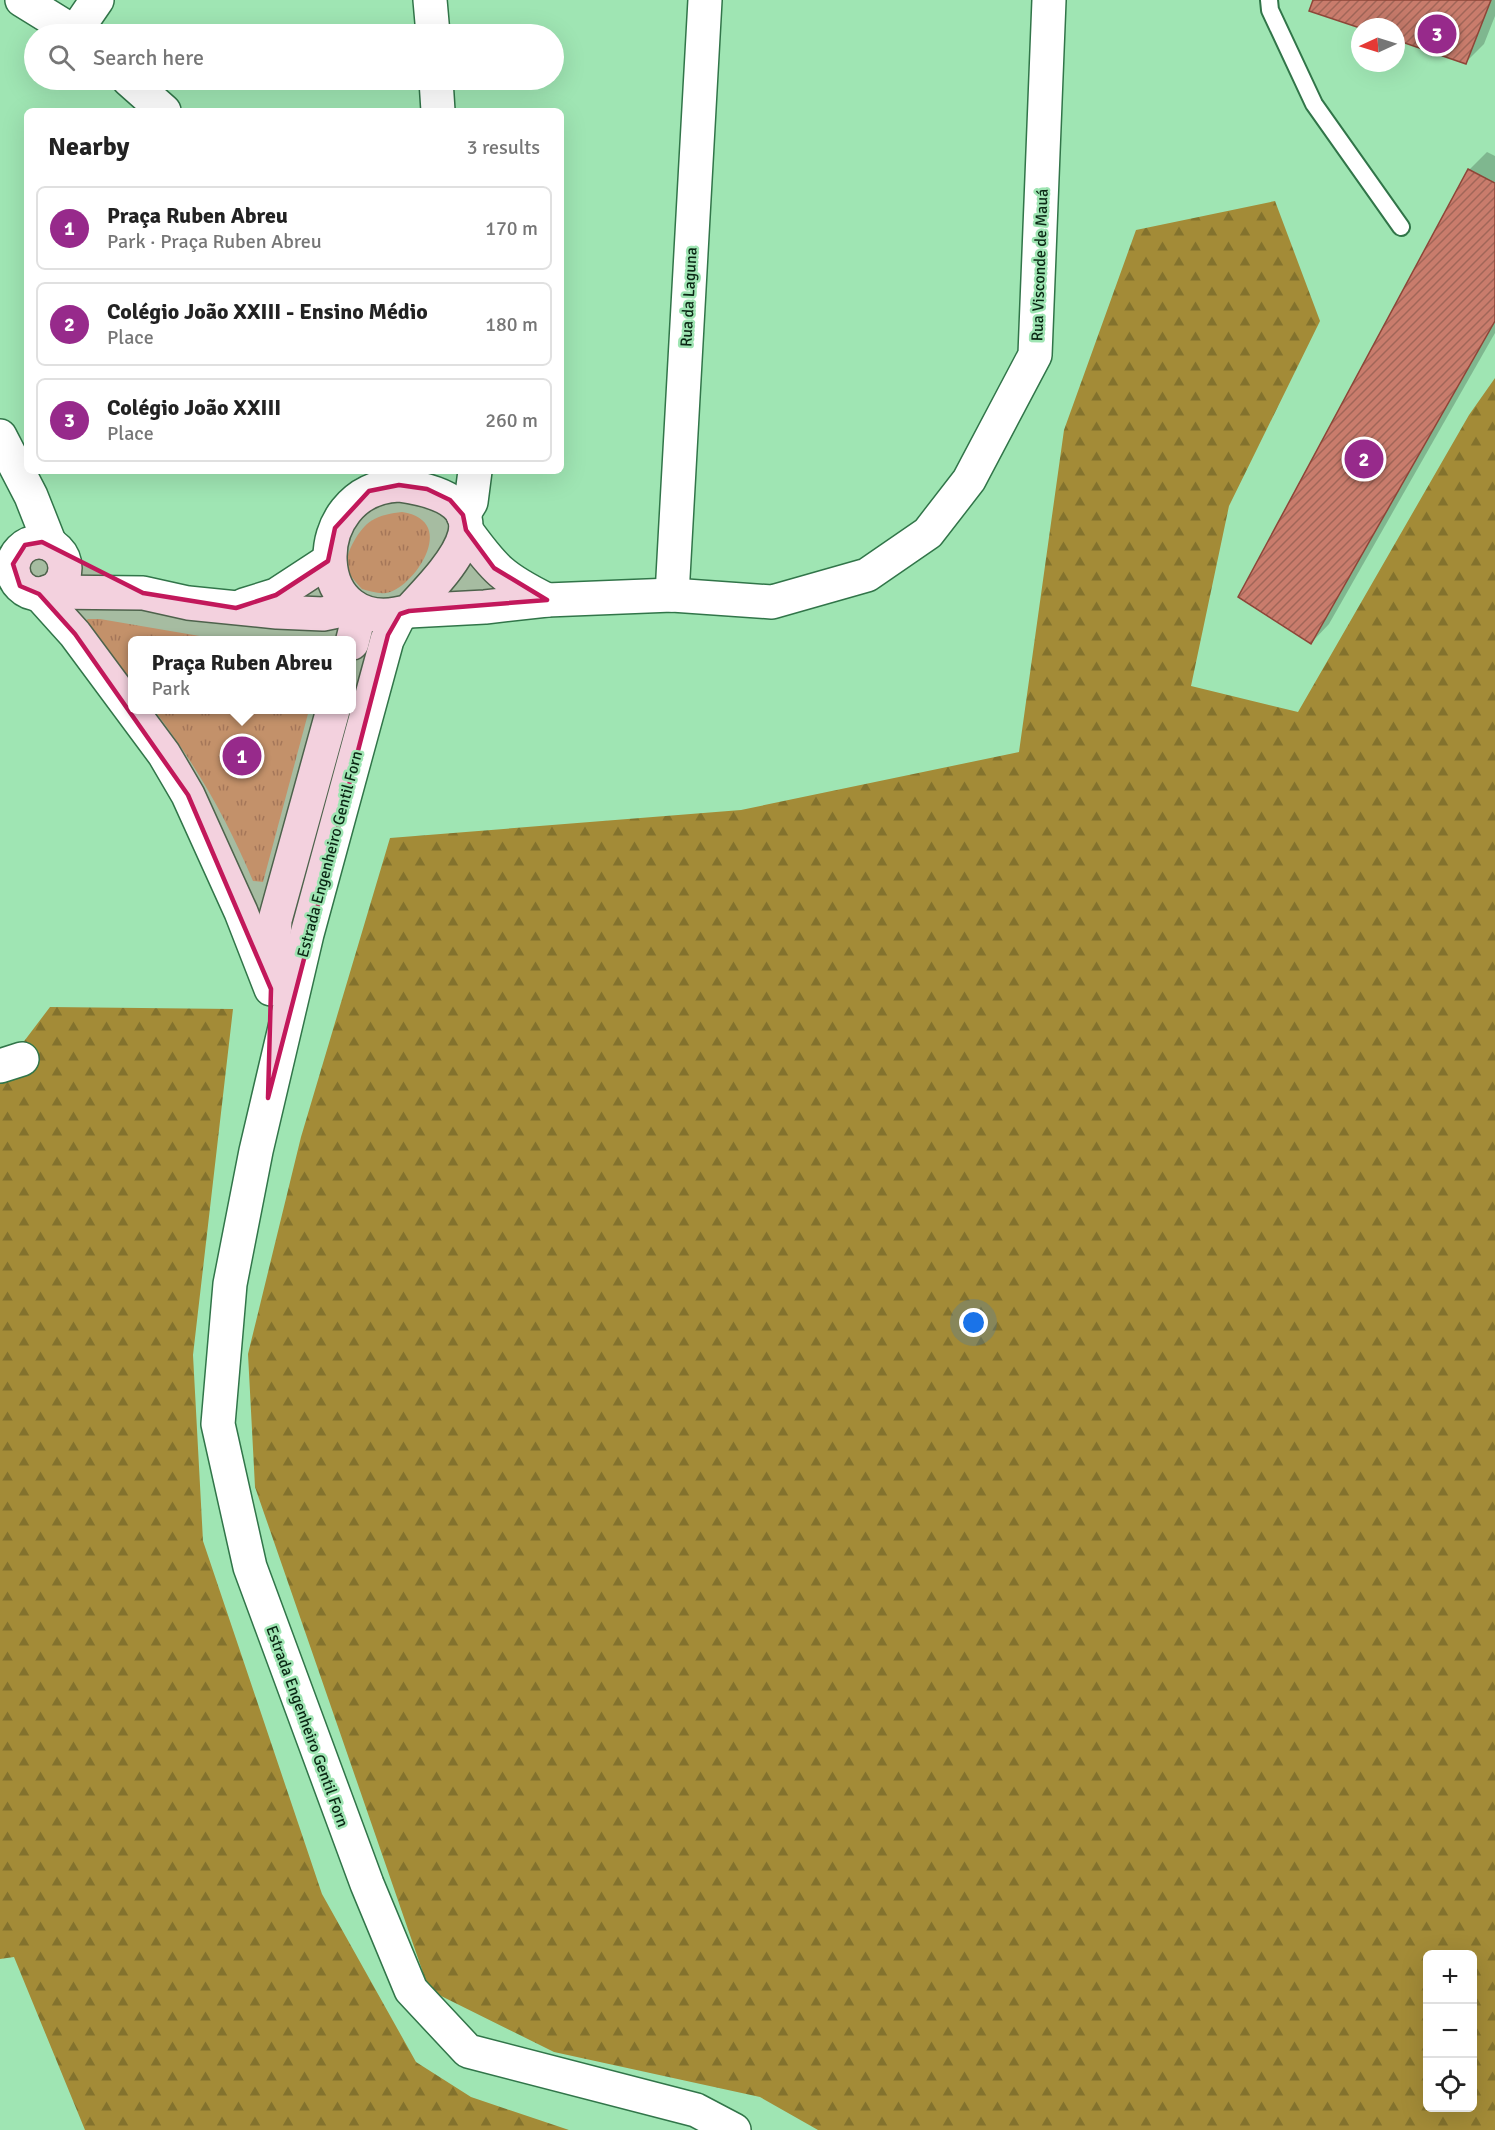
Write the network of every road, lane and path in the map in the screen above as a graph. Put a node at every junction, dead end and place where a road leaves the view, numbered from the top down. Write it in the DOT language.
graph roads {
  1 [pos="22,0"];
  2 [pos="97,0"];
  3 [pos="430,0"];
  4 [pos="705,0"];
  5 [pos="1048,0"];
  6 [pos="1269,0"];
  7 [pos="61,24"];
  8 [pos="82,24"];
  9 [pos="432,24"];
  10 [pos="140,90"];
  11 [pos="437,90"];
  12 [pos="161,108"];
  13 [pos="438,108"];
  14 [pos="1401,227"];
  15 [pos="0,436"];
  16 [pos="475,474"];
  17 [pos="388,478"];
  18 [pos="465,523"];
  19 [pos="328,561"];
  20 [pos="26,573"];
  21 [pos="672,595"];
  22 [pos="548,600"];
  23 [pos="236,608"];
  24 [pos="356,609"];
  25 [pos="405,612"];
  26 [pos="352,636"];
  27 [pos="128,705"];
  28 [pos="134,714"];
  29 [pos="332,714"];
  30 [pos="271,989"];
  31 [pos="268,1098"];
  32 [pos="734,2130"];
  1 -- 7 [label="main road"];
  2 -- 8 [label="main road"];
  3 -- 9 [label="main road"];
  4 -- 21 [label="main road, Rua da Laguna"];
  5 -- 21 [label="main road, Rua Visconde de Mauá"];
  6 -- 14 [label="lane"];
  10 -- 12 [label="main road"];
  11 -- 13 [label="main road"];
  15 -- 20 [label="main road"];
  16 -- 18 [label="main road"];
  17 -- 18 [label="main road, Rua Visconde de Mauá"];
  17 -- 19 [label="main road, Rua Visconde de Mauá"];
  18 -- 22 [label="main road, Rua Visconde de Mauá"];
  18 -- 25 [label="main road"];
  19 -- 23 [label="main road"];
  19 -- 24 [label="main road"];
  20 -- 23 [label="main road, Rua Visconde de Mauá"];
  20 -- 27 [label="main road"];
  21 -- 22 [label="main road, Rua Visconde de Mauá"];
  22 -- 25 [label="main road, Rua Visconde de Mauá"];
  23 -- 24 [label="main road, Rua Visconde de Mauá"];
  24 -- 25 [label="main road, Rua Visconde de Mauá"];
  24 -- 26 [label="main road"];
  25 -- 31 [label="main road, Estrada Engenheiro Gentil Forn"];
  28 -- 30 [label="main road"];
  29 -- 30 [label="main road, Estrada Engenheiro Gentil Forn"];
  30 -- 31 [label="main road, Estrada Engenheiro Gentil Forn"];
  31 -- 32 [label="main road, Estrada Engenheiro Gentil Forn"];
}
